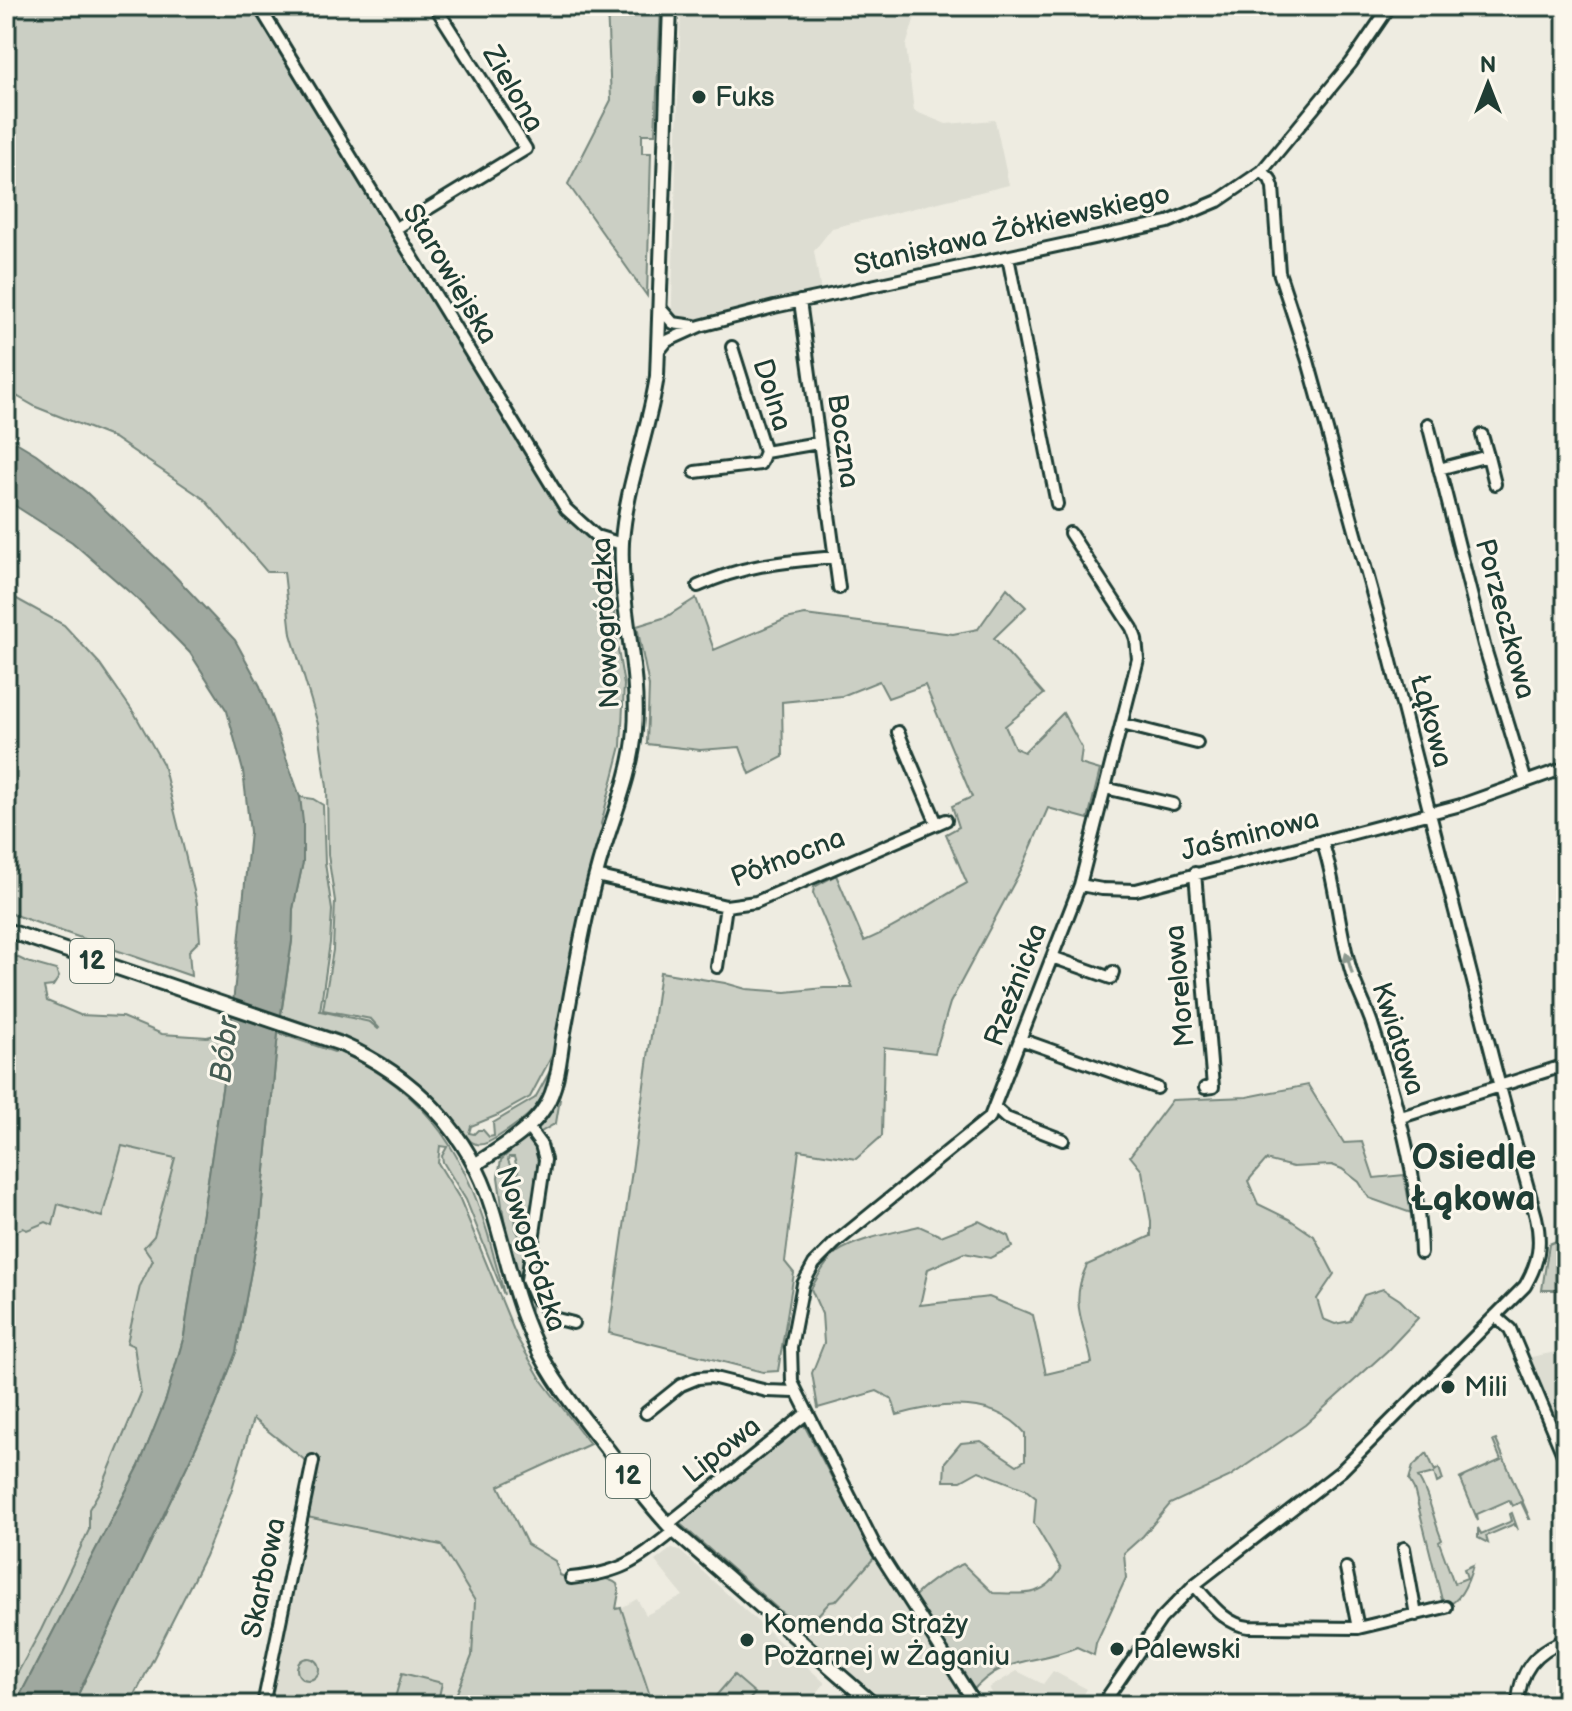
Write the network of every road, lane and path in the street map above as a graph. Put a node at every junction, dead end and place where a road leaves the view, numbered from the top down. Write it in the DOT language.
graph roads {
  1 [pos="259,6"];
  2 [pos="435,6"];
  3 [pos="670,6"];
  4 [pos="1390,6"];
  5 [pos="1262,171"];
  6 [pos="395,229"];
  7 [pos="1008,257"];
  8 [pos="800,301"];
  9 [pos="660,308"];
  10 [pos="700,326"];
  11 [pos="732,347"];
  12 [pos="658,352"];
  13 [pos="1428,424"];
  14 [pos="1482,435"];
  15 [pos="818,443"];
  16 [pos="765,452"];
  17 [pos="1488,456"];
  18 [pos="1439,469"];
  19 [pos="695,472"];
  20 [pos="1495,484"];
  21 [pos="1057,504"];
  22 [pos="1070,533"];
  23 [pos="622,544"];
  24 [pos="835,557"];
  25 [pos="698,586"];
  26 [pos="839,588"];
  27 [pos="1122,724"];
  28 [pos="898,732"];
  29 [pos="1197,743"];
  30 [pos="1559,770"];
  31 [pos="1526,782"];
  32 [pos="1105,788"];
  33 [pos="1173,804"];
  34 [pos="1430,813"];
  35 [pos="1322,841"];
  36 [pos="1195,873"];
  37 [pos="596,876"];
  38 [pos="1080,885"];
  39 [pos="726,906"];
  40 [pos="6,930"];
  41 [pos="1052,957"];
  42 [pos="717,967"];
  43 [pos="1113,972"];
  44 [pos="1020,1039"];
  45 [pos="1566,1065"];
  46 [pos="1500,1087"];
  47 [pos="1157,1088"];
  48 [pos="1205,1088"];
  49 [pos="994,1107"];
  50 [pos="1398,1118"];
  51 [pos="527,1126"];
  52 [pos="1063,1140"];
  53 [pos="475,1165"];
  54 [pos="1421,1253"];
  55 [pos="1495,1316"];
  56 [pos="573,1323"];
  57 [pos="795,1392"];
  58 [pos="646,1413"];
  59 [pos="806,1414"];
  60 [pos="313,1461"];
  61 [pos="1566,1462"];
  62 [pos="671,1527"];
  63 [pos="1404,1548"];
  64 [pos="1346,1568"];
  65 [pos="571,1578"];
  66 [pos="1194,1585"];
  67 [pos="1446,1607"];
  68 [pos="1416,1615"];
  69 [pos="1358,1628"];
  70 [pos="1566,1640"];
  71 [pos="263,1705"];
  72 [pos="874,1705"];
  73 [pos="976,1705"];
  74 [pos="1102,1705"];
  75 [pos="1518,1705"];
  1 -- 6 [label="street, Starowiejska"];
  2 -- 6 [label="street, Zielona"];
  3 -- 9 [label="main road, Nowogródzka"];
  4 -- 5 [label="street, Stanisława Żółkiewskiego"];
  5 -- 7 [label="street, Stanisława Żółkiewskiego"];
  5 -- 34 [label="street, Łąkowa"];
  6 -- 23 [label="street, Starowiejska"];
  7 -- 8 [label="street, Stanisława Żółkiewskiego"];
  7 -- 21 [label="street"];
  8 -- 10 [label="street, Stanisława Żółkiewskiego"];
  8 -- 15 [label="street, Boczna"];
  9 -- 10 [label="street"];
  9 -- 12 [label="main road, Nowogródzka"];
  10 -- 12 [label="street, Stanisława Żółkiewskiego"];
  11 -- 16 [label="street, Dolna"];
  12 -- 23 [label="main road, Nowogródzka"];
  13 -- 18 [label="street, Porzeczkowa"];
  14 -- 17 [label="street"];
  15 -- 16 [label="street, Dolna"];
  15 -- 24 [label="street, Boczna"];
  16 -- 19 [label="street"];
  17 -- 18 [label="street"];
  17 -- 20 [label="street"];
  18 -- 31 [label="street, Porzeczkowa"];
  22 -- 27 [label="street, Rzeźnicka"];
  23 -- 37 [label="main road, Nowogródzka"];
  24 -- 25 [label="street"];
  24 -- 26 [label="street, Boczna"];
  27 -- 29 [label="street"];
  27 -- 32 [label="street, Rzeźnicka"];
  28 -- 39 [label="street, Północna"];
  30 -- 31 [label="street, Jaśminowa"];
  31 -- 34 [label="street, Jaśminowa"];
  32 -- 33 [label="street"];
  32 -- 38 [label="street, Rzeźnicka"];
  34 -- 35 [label="street, Jaśminowa"];
  34 -- 46 [label="street, Łąkowa"];
  35 -- 36 [label="street, Jaśminowa"];
  50 -- 35 [label="street, Kwiatowa, one-way"];
  36 -- 38 [label="street, Jaśminowa"];
  36 -- 48 [label="street, Morelowa"];
  37 -- 39 [label="street, Północna"];
  37 -- 51 [label="main road, Nowogródzka"];
  38 -- 41 [label="street, Rzeźnicka"];
  39 -- 42 [label="street"];
  40 -- 53 [label="main road, 12"];
  41 -- 43 [label="street"];
  41 -- 44 [label="street, Rzeźnicka"];
  44 -- 47 [label="street"];
  44 -- 49 [label="street, Rzeźnicka"];
  45 -- 46 [label="street"];
  46 -- 50 [label="street"];
  46 -- 55 [label="street, Łąkowa"];
  49 -- 52 [label="street"];
  49 -- 57 [label="street, Rzeźnicka"];
  50 -- 54 [label="street, Kwiatowa"];
  51 -- 53 [label="main road, Nowogródzka"];
  51 -- 56 [label="street, Nowogródzka"];
  53 -- 62 [label="main road, Nowogródzka / 12"];
  55 -- 61 [label="street"];
  55 -- 66 [label="street"];
  57 -- 58 [label="street"];
  57 -- 59 [label="street, Rzeźnicka"];
  59 -- 62 [label="street, Lipowa"];
  59 -- 73 [label="street, Rzeźnicka"];
  60 -- 71 [label="street, Skarbowa"];
  62 -- 65 [label="street, Lipowa"];
  62 -- 72 [label="main road, Nowogródzka / 12"];
  63 -- 68 [label="street"];
  64 -- 69 [label="street"];
  66 -- 69 [label="street"];
  66 -- 74 [label="street"];
  67 -- 68 [label="street"];
  68 -- 69 [label="street"];
  70 -- 75 [label="street"];
}
